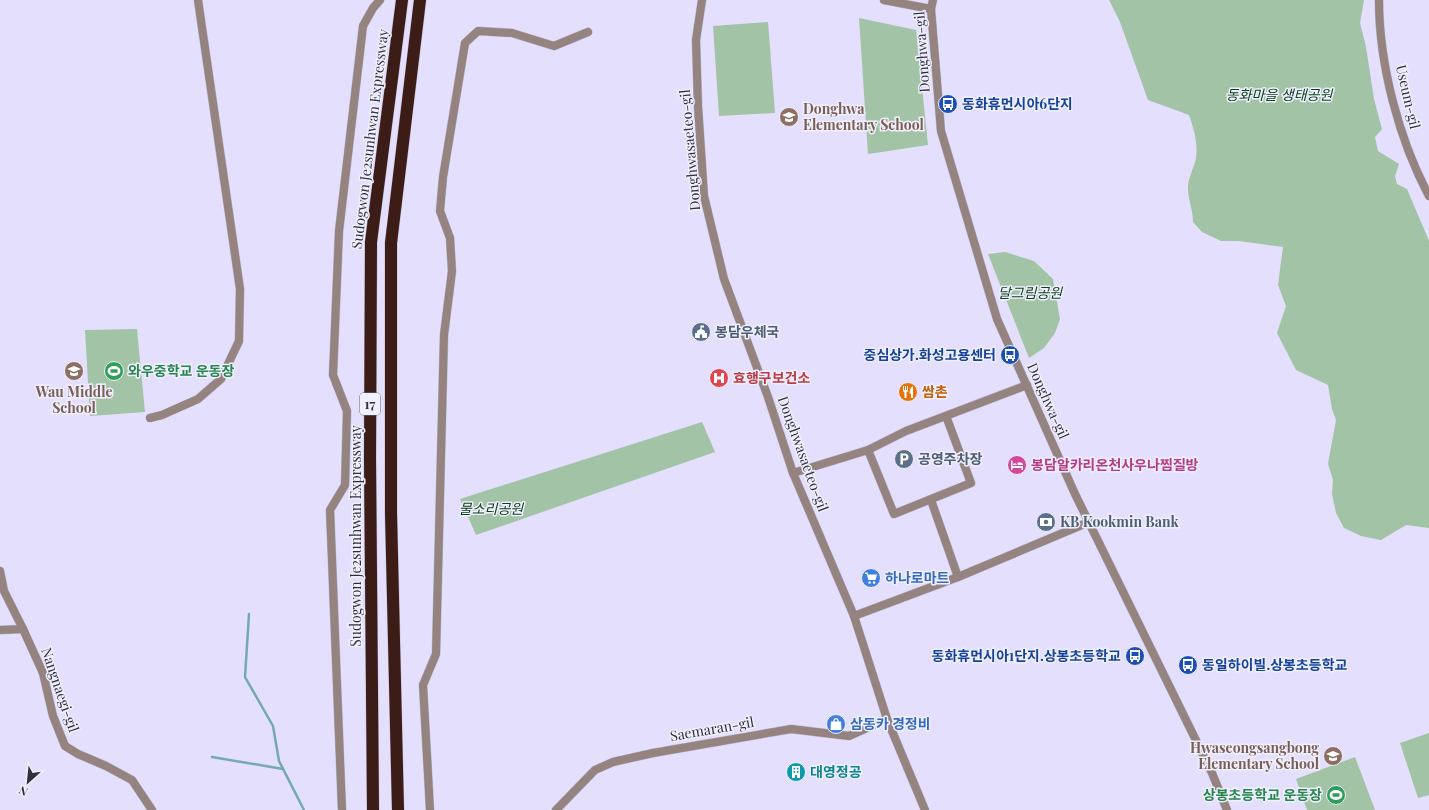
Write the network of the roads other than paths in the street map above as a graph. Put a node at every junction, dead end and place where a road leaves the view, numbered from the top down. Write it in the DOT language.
graph roads {
  1 [pos="198,0"];
  2 [pos="380,0"];
  3 [pos="402,0"];
  4 [pos="420,0"];
  5 [pos="702,0"];
  6 [pos="884,0"];
  7 [pos="933,0"];
  8 [pos="1379,0"];
  9 [pos="931,9"];
  10 [pos="588,32"];
  11 [pos="1429,196"];
  12 [pos="1027,385"];
  13 [pos="946,416"];
  14 [pos="150,418"];
  15 [pos="868,450"];
  16 [pos="793,473"];
  17 [pos="930,500"];
  18 [pos="1089,522"];
  19 [pos="0,571"];
  20 [pos="958,577"];
  21 [pos="854,616"];
  22 [pos="22,629"];
  23 [pos="0,630"];
  24 [pos="887,720"];
  25 [pos="152,810"];
  26 [pos="342,810"];
  27 [pos="373,810"];
  28 [pos="398,810"];
  29 [pos="430,810"];
  30 [pos="556,810"];
  31 [pos="925,810"];
  32 [pos="1227,810"];
  1 -- 14 [label="street"];
  2 -- 26 [label="street"];
  3 -- 27 [label="highway, Sudogwon Je2sunhwan Expressway / 17"];
  4 -- 28 [label="highway, 17"];
  5 -- 16 [label="street, Donghwasaeteo-gil"];
  6 -- 9 [label="street"];
  7 -- 9 [label="street, Donghwa-gil"];
  8 -- 11 [label="street, Useum-gil"];
  9 -- 12 [label="street, Donghwa-gil"];
  10 -- 29 [label="street"];
  12 -- 13 [label="street"];
  12 -- 18 [label="street, Donghwa-gil"];
  13 -- 15 [label="street"];
  13 -- 17 [label="street"];
  15 -- 16 [label="street"];
  15 -- 17 [label="street"];
  16 -- 21 [label="street, Donghwasaeteo-gil"];
  17 -- 20 [label="street"];
  18 -- 20 [label="street"];
  18 -- 32 [label="street, Donghwa-gil"];
  19 -- 22 [label="street, Nangnaegi-gil"];
  20 -- 21 [label="street"];
  21 -- 24 [label="street, Donghwasaeteo-gil"];
  22 -- 23 [label="street"];
  22 -- 25 [label="street, Nangnaegi-gil"];
  24 -- 30 [label="street, Saemaran-gil"];
  24 -- 31 [label="street, Donghwasaeteo-gil"];
}
